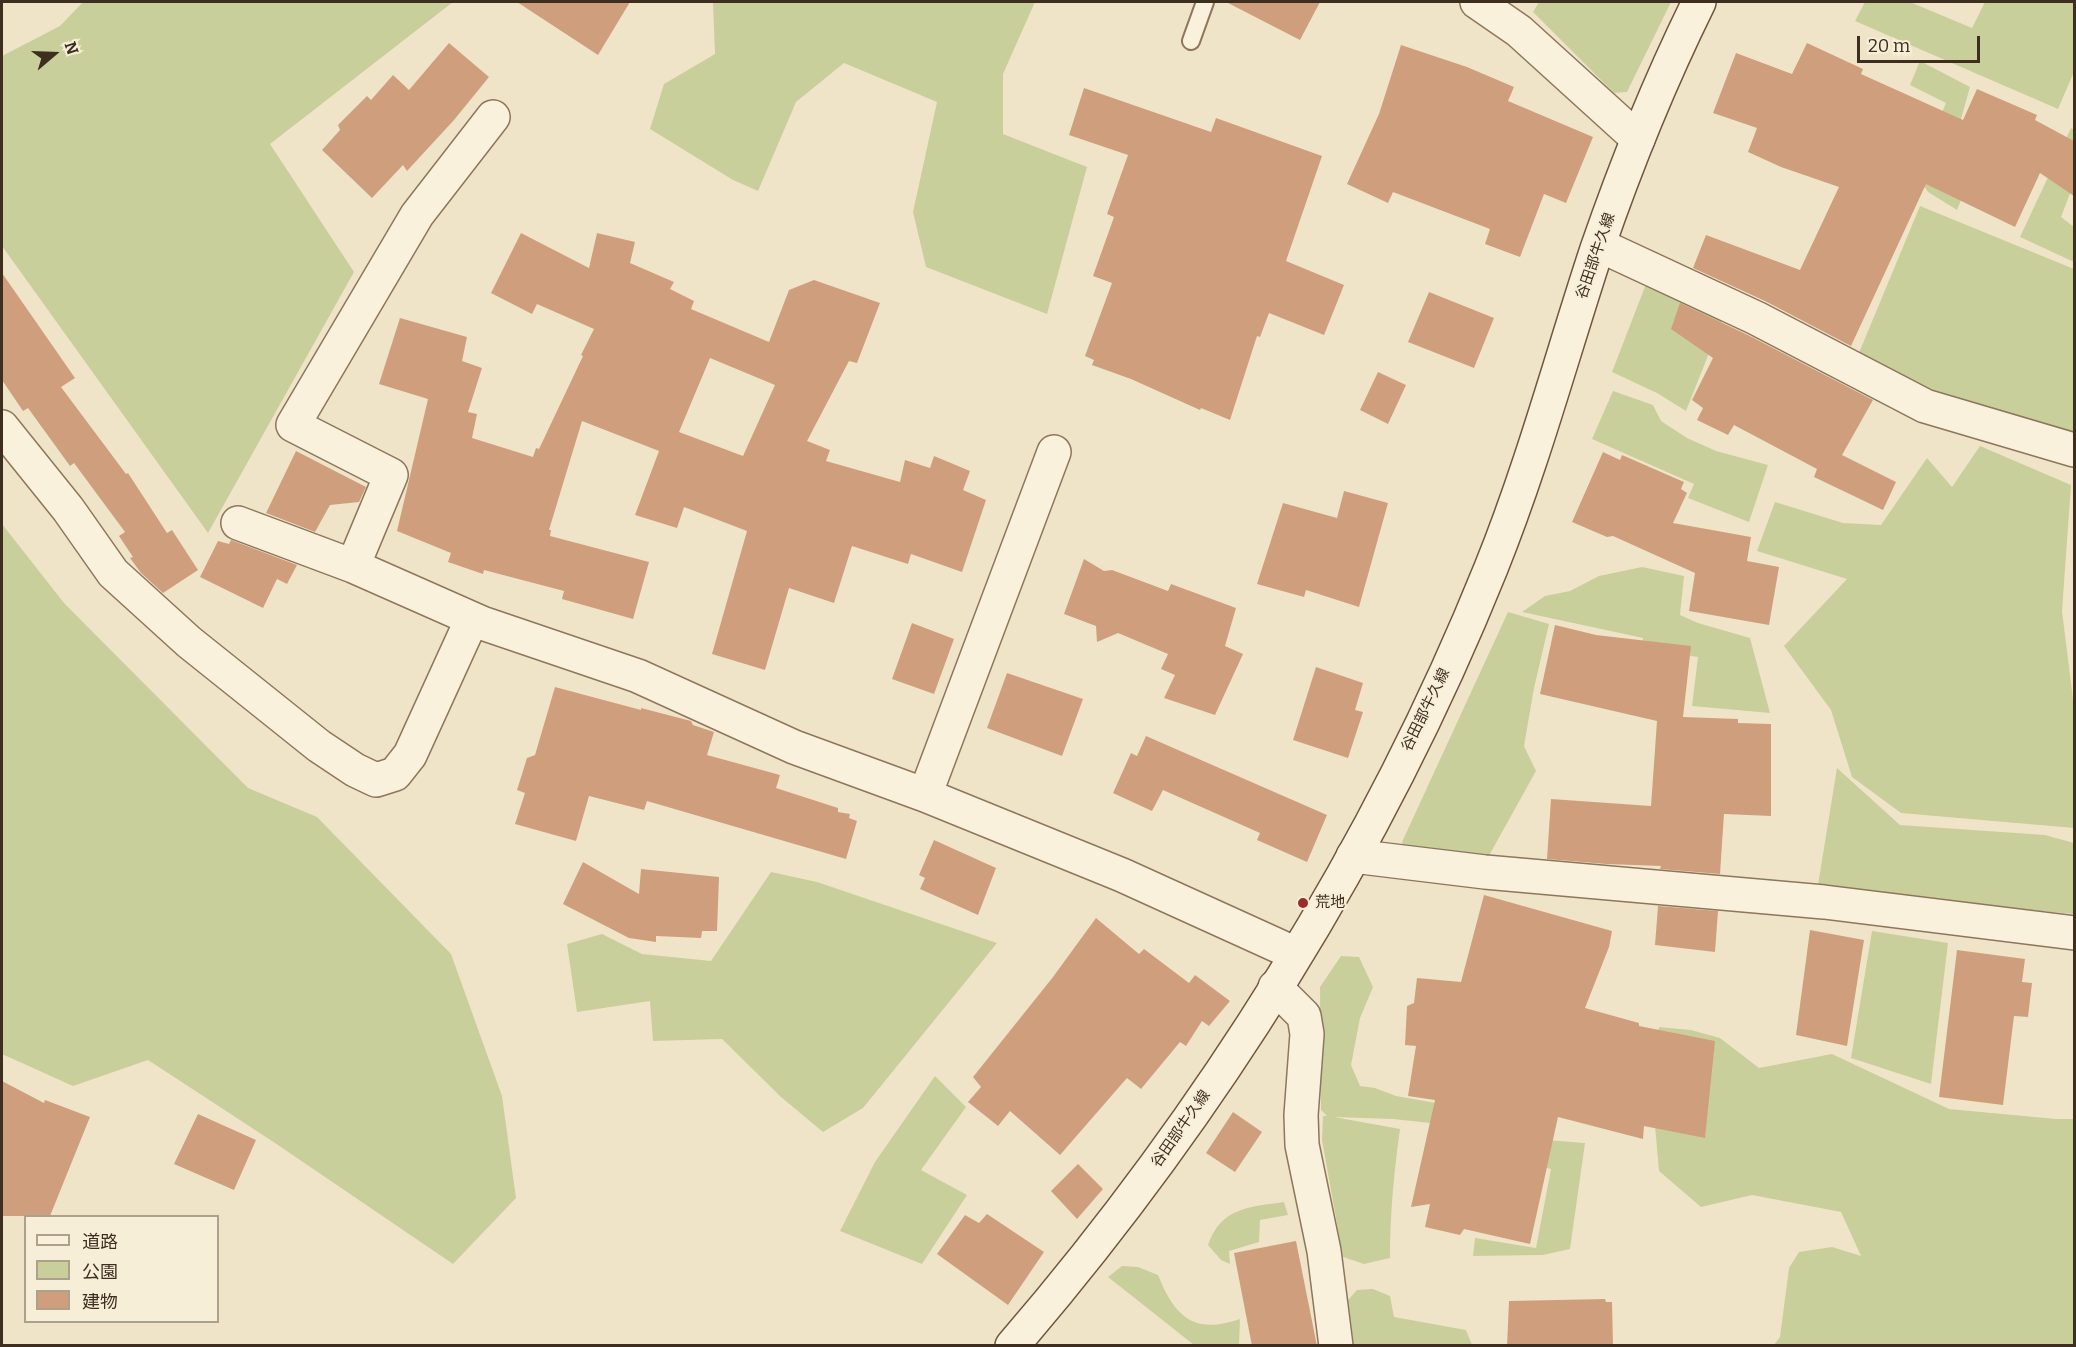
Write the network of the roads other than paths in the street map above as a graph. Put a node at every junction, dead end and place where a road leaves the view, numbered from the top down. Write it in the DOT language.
graph roads {
  1 [pos="1204,2"];
  2 [pos="1477,2"];
  3 [pos="1699,2"];
  4 [pos="1191,41"];
  5 [pos="493,117"];
  6 [pos="1638,139"];
  7 [pos="1599,245"];
  8 [pos="2,427"];
  9 [pos="2074,450"];
  10 [pos="1054,452"];
  11 [pos="238,523"];
  12 [pos="352,567"];
  13 [pos="472,619"];
  14 [pos="925,795"];
  15 [pos="1353,856"];
  16 [pos="2074,933"];
  17 [pos="1296,954"];
  18 [pos="1275,987"];
  19 [pos="1012,1346"];
  20 [pos="1336,1346"];
  1 -- 4 [label="lane"];
  2 -- 6 [label="street"];
  3 -- 6 [label="street, 谷田部牛久線"];
  5 -- 12 [label="street"];
  6 -- 7 [label="street, 谷田部牛久線"];
  7 -- 9 [label="street"];
  7 -- 15 [label="street, 谷田部牛久線"];
  8 -- 13 [label="street"];
  10 -- 14 [label="street"];
  11 -- 12 [label="street"];
  12 -- 13 [label="street"];
  13 -- 14 [label="street"];
  14 -- 17 [label="street"];
  15 -- 16 [label="street"];
  15 -- 17 [label="street, 谷田部牛久線"];
  17 -- 18 [label="street, 谷田部牛久線"];
  18 -- 19 [label="street, 谷田部牛久線"];
  18 -- 20 [label="street"];
}
